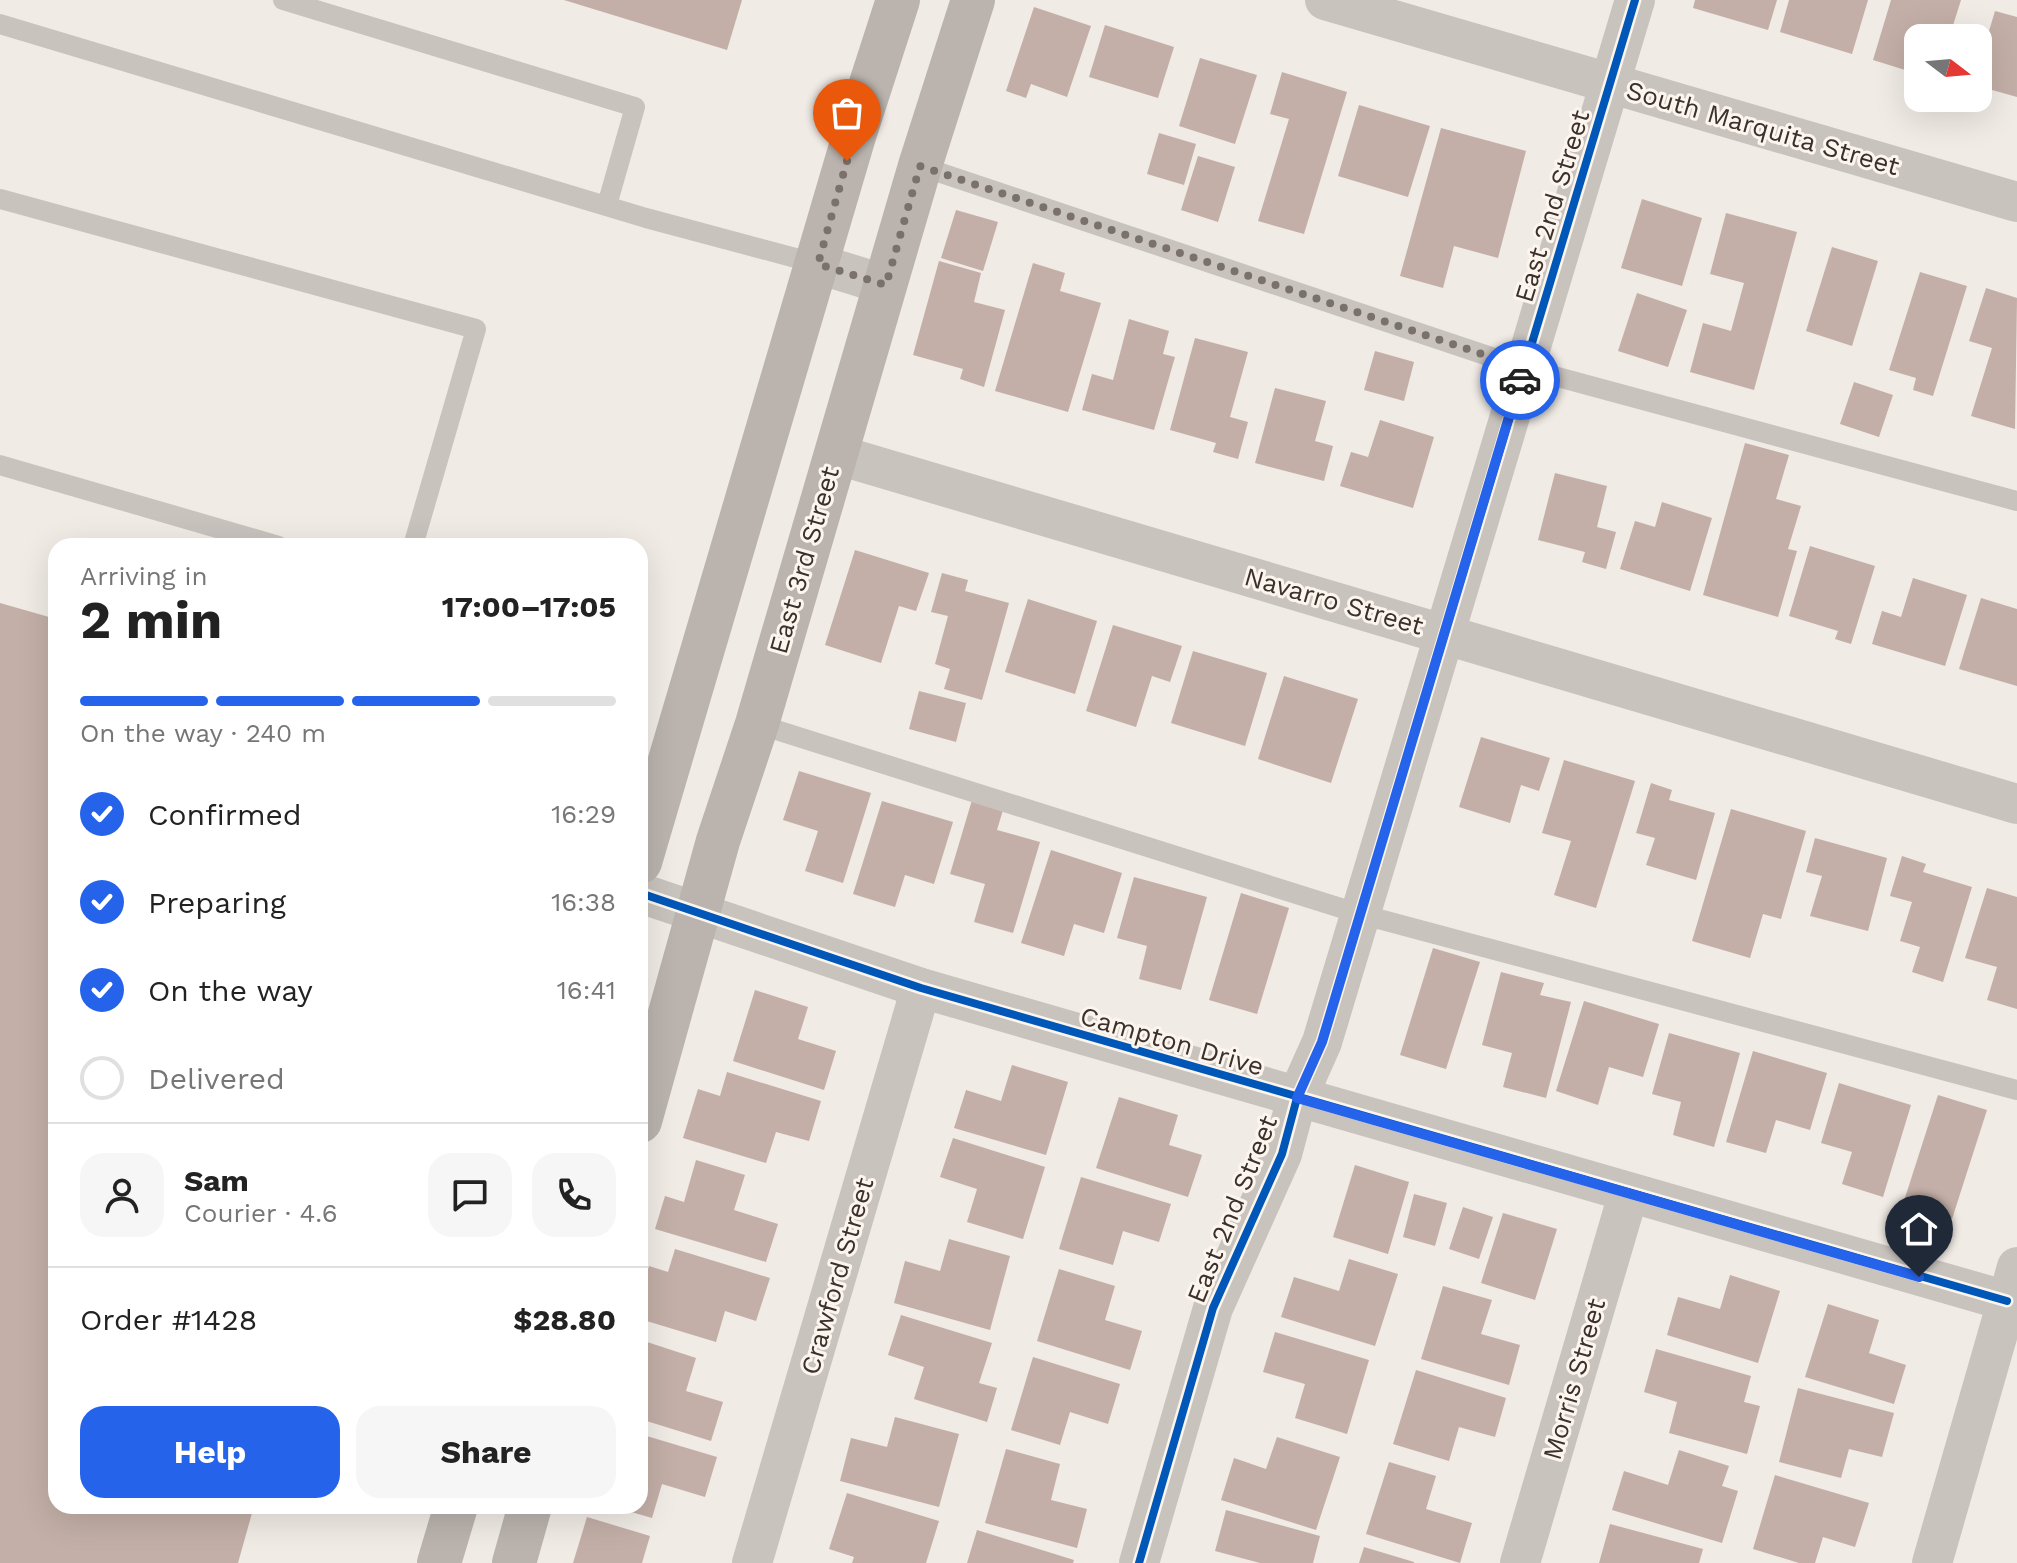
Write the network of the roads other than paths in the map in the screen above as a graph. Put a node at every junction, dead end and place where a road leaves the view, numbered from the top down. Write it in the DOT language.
graph roads {
  1 [pos="283,0"];
  2 [pos="898,0"];
  3 [pos="973,0"];
  4 [pos="1325,0"];
  5 [pos="1635,0"];
  6 [pos="0,24"];
  7 [pos="1611,83"];
  8 [pos="920,166"];
  9 [pos="0,199"];
  10 [pos="2017,202"];
  11 [pos="607,205"];
  12 [pos="818,264"];
  13 [pos="886,285"];
  14 [pos="1524,368"];
  15 [pos="835,454"];
  16 [pos="0,465"];
  17 [pos="2017,501"];
  18 [pos="251,538"];
  19 [pos="415,538"];
  20 [pos="1445,634"];
  21 [pos="757,724"];
  22 [pos="2017,804"];
  23 [pos="648,835"];
  24 [pos="648,896"];
  25 [pos="698,913"];
  26 [pos="1360,914"];
  27 [pos="921,988"];
  28 [pos="2017,1090"];
  29 [pos="648,1092"];
  30 [pos="1297,1098"];
  31 [pos="1628,1195"];
  32 [pos="2014,1291"];
  33 [pos="454,1514"];
  34 [pos="528,1514"];
  35 [pos="439,1563"];
  36 [pos="514,1563"];
  37 [pos="752,1563"];
  38 [pos="1139,1563"];
  39 [pos="1520,1563"];
  40 [pos="1932,1563"];
  1 -- 11 [label="lane"];
  2 -- 12 [label="street"];
  3 -- 8 [label="street, East 3rd Street"];
  4 -- 7 [label="street, South Marquita Street"];
  5 -- 7 [label="street, East 2nd Street"];
  6 -- 11 [label="lane"];
  7 -- 10 [label="street, South Marquita Street"];
  7 -- 14 [label="street, East 2nd Street"];
  8 -- 13 [label="street, East 3rd Street"];
  8 -- 14 [label="lane"];
  9 -- 19 [label="lane"];
  11 -- 12 [label="lane"];
  12 -- 13 [label="street"];
  12 -- 23 [label="street"];
  13 -- 15 [label="street, East 3rd Street"];
  14 -- 17 [label="lane"];
  14 -- 20 [label="street, East 2nd Street"];
  15 -- 20 [label="street, Navarro Street"];
  15 -- 21 [label="street, East 3rd Street"];
  16 -- 18 [label="lane"];
  20 -- 22 [label="street, Navarro Street"];
  20 -- 26 [label="street, East 2nd Street"];
  21 -- 25 [label="street, East 3rd Street"];
  21 -- 26 [label="lane"];
  24 -- 25 [label="street, Campton Drive"];
  25 -- 27 [label="street, Campton Drive"];
  25 -- 29 [label="street, East 3rd Street"];
  26 -- 28 [label="lane"];
  26 -- 30 [label="street, East 2nd Street"];
  27 -- 30 [label="street, Campton Drive"];
  27 -- 37 [label="street, Crawford Street"];
  30 -- 31 [label="street, Campton Drive"];
  30 -- 38 [label="street, East 2nd Street"];
  31 -- 32 [label="street, Campton Drive"];
  31 -- 39 [label="street, Morris Street"];
  32 -- 40 [label="street"];
  33 -- 35 [label="street"];
  34 -- 36 [label="street"];
}
